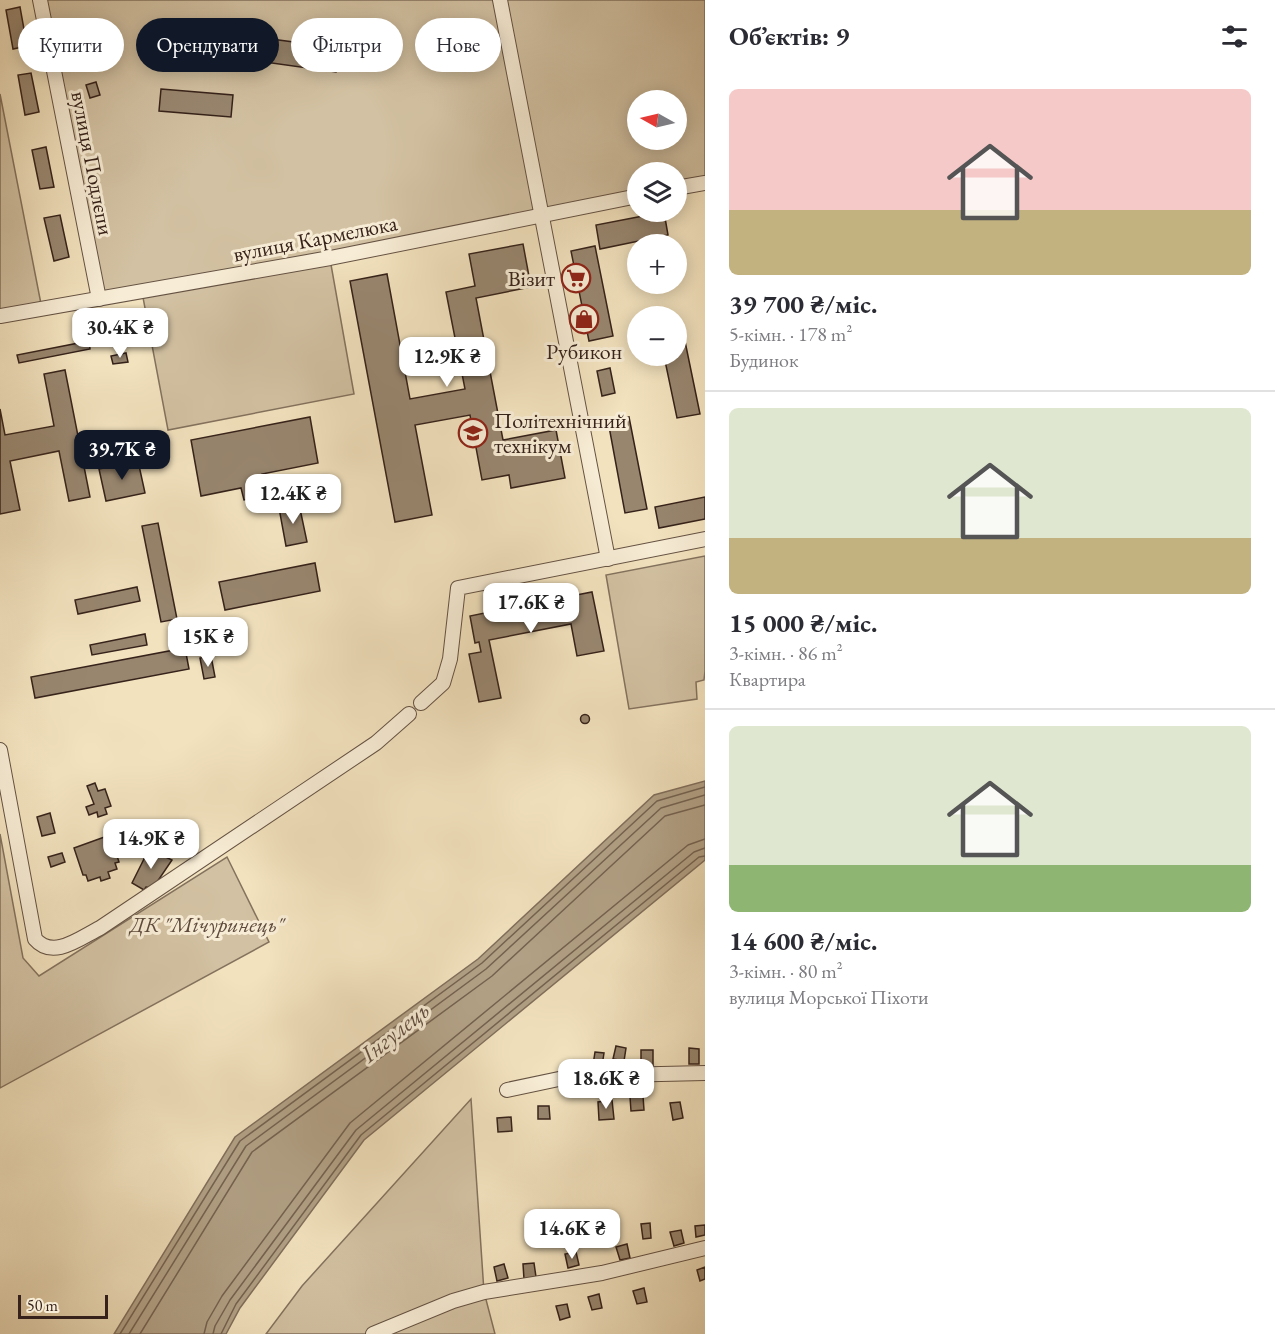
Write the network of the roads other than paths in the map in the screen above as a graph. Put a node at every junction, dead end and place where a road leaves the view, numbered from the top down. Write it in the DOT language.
graph roads {
  1 [pos="40,0"];
  2 [pos="500,0"];
  3 [pos="705,183"];
  4 [pos="687,186"];
  5 [pos="627,198"];
  6 [pos="543,214"];
  7 [pos="99,299"];
  8 [pos="0,316"];
  9 [pos="705,539"];
  10 [pos="608,559"];
  11 [pos="421,703"];
  12 [pos="409,714"];
  13 [pos="0,750"];
  14 [pos="705,1073"];
  15 [pos="507,1090"];
  16 [pos="705,1248"];
  17 [pos="373,1334"];
  1 -- 7 [label="street, вулиця Подлєпи"];
  2 -- 6 [label="street"];
  3 -- 4 [label="street"];
  5 -- 6 [label="street, вулиця Кармелюка"];
  6 -- 7 [label="street, вулиця Кармелюка"];
  6 -- 10 [label="street"];
  7 -- 8 [label="street, вулиця Кармелюка"];
  9 -- 10 [label="street"];
  10 -- 11 [label="street"];
  12 -- 13 [label="street"];
  14 -- 15 [label="street"];
  16 -- 17 [label="street"];
}
